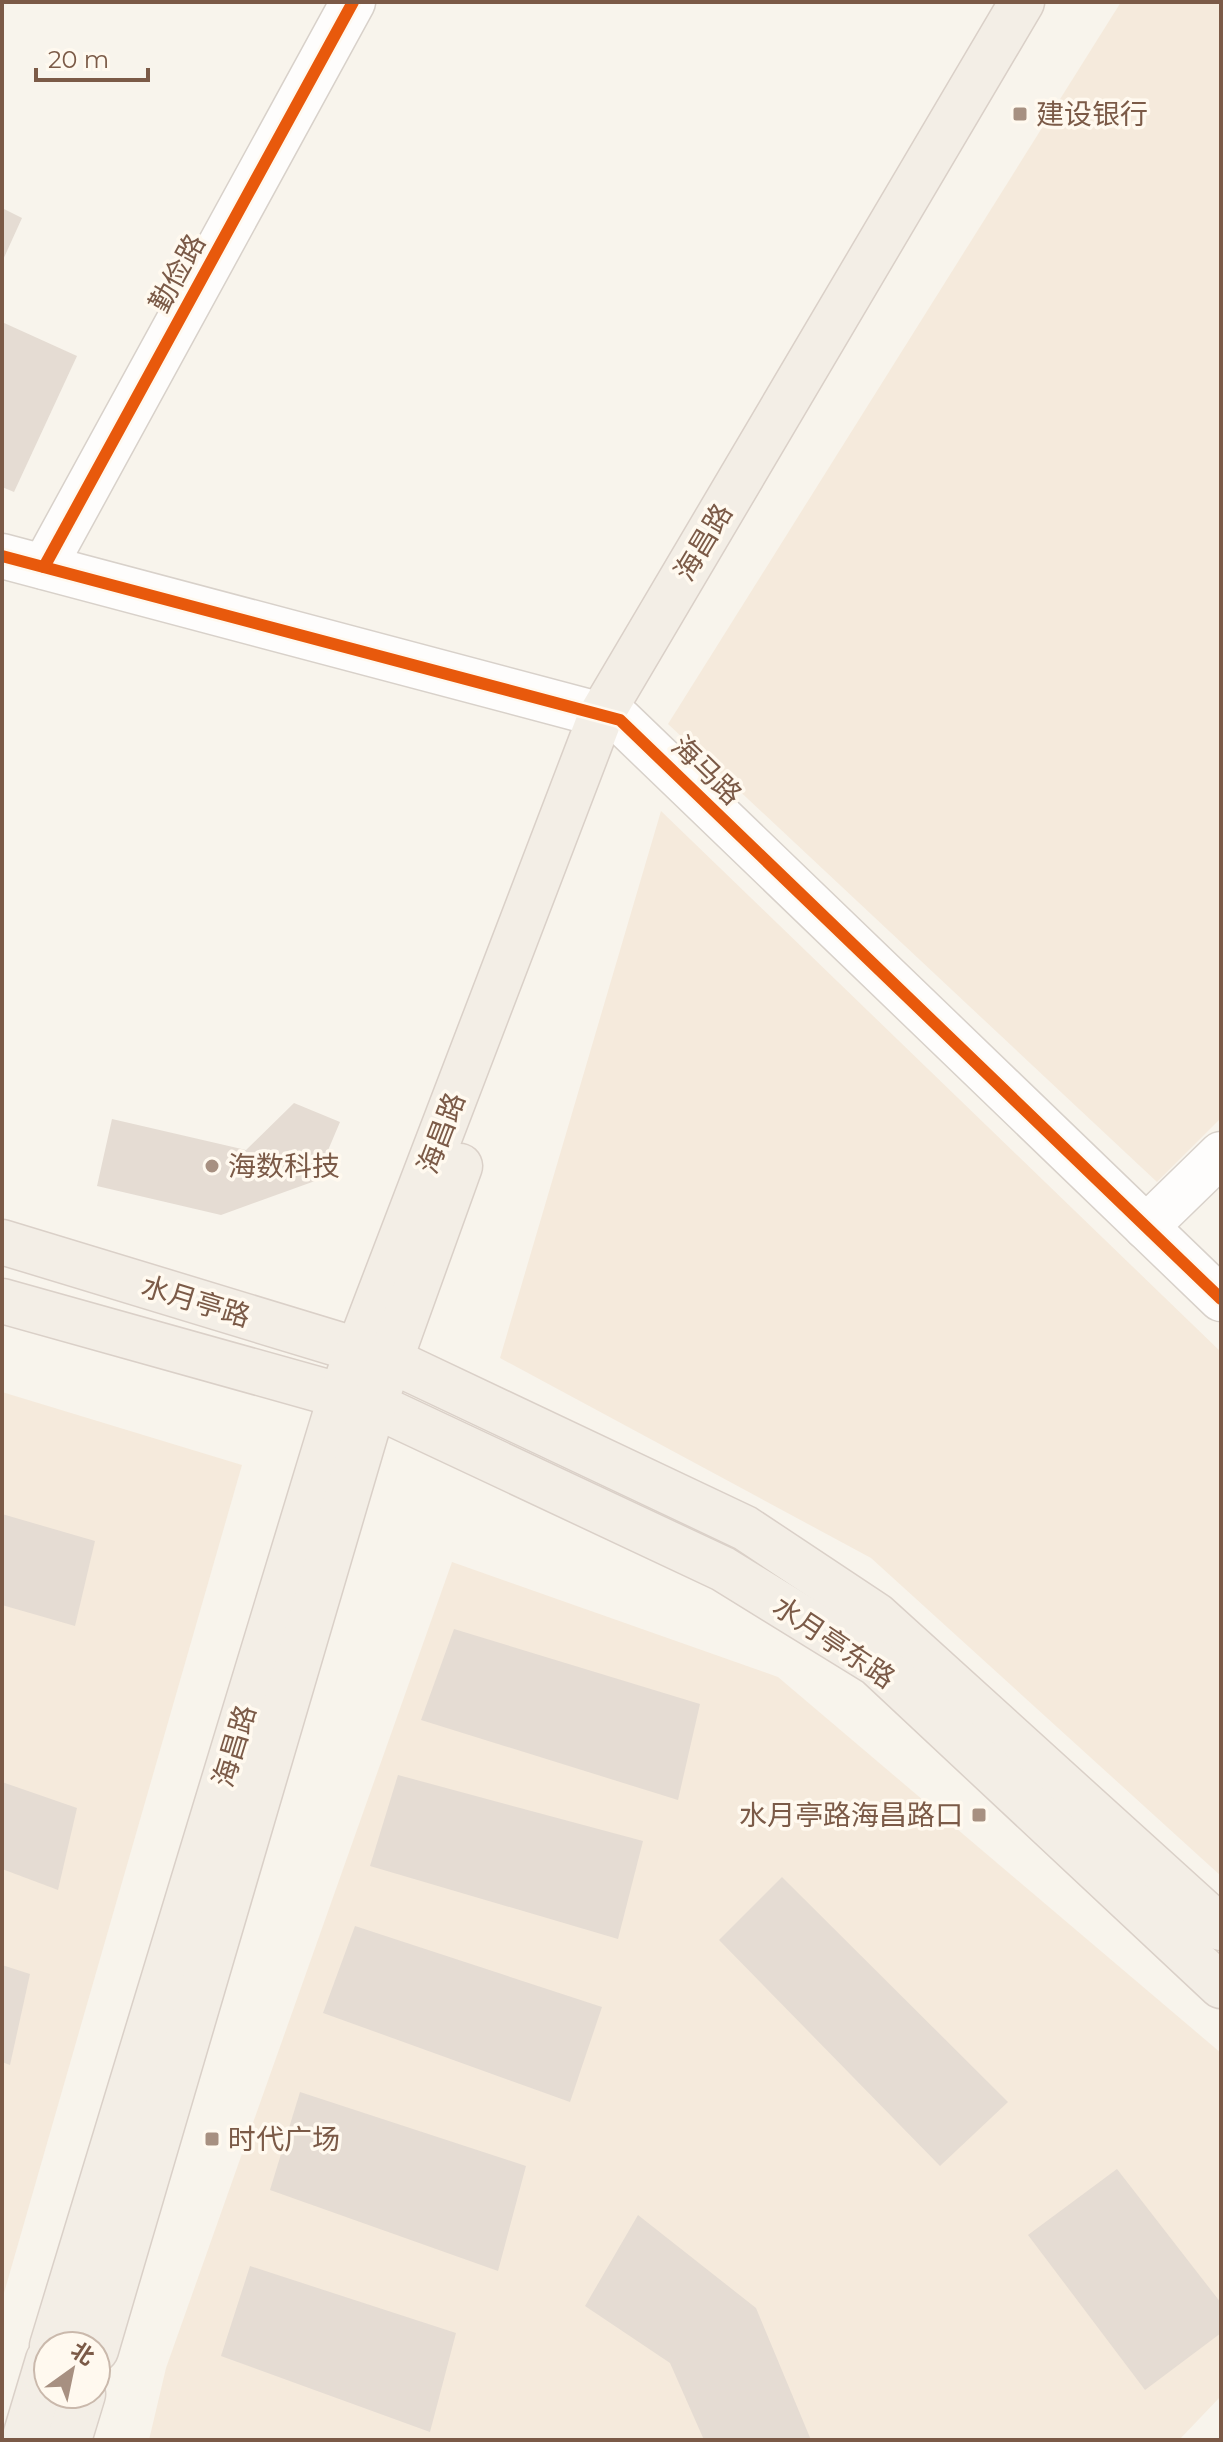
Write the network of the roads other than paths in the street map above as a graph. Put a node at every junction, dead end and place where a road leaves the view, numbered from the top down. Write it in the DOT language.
graph roads {
  1 [pos="353,2"];
  2 [pos="1022,2"];
  3 [pos="1049,2"];
  4 [pos="2,556"];
  5 [pos="44,567"];
  6 [pos="611,718"];
  7 [pos="1221,1154"];
  8 [pos="1146,1227"];
  9 [pos="2,1242"];
  10 [pos="1221,1299"];
  11 [pos="2,1301"];
  12 [pos="374,1355"];
  13 [pos="357,1400"];
  14 [pos="1221,1928"];
  15 [pos="1221,1986"];
  16 [pos="57,2330"];
  17 [pos="101,2330"];
  18 [pos="33,2410"];
  19 [pos="78,2410"];
  20 [pos="24,2440"];
  21 [pos="69,2440"];
  1 -- 5 [label="street, 勤俭路"];
  2 -- 6 [label="main road, 海昌路"];
  3 -- 6 [label="main road, 海昌路"];
  4 -- 5 [label="street, 海马路"];
  5 -- 6 [label="street, 海马路"];
  6 -- 8 [label="street, 海马路"];
  6 -- 12 [label="main road, 海昌路"];
  7 -- 8 [label="street"];
  8 -- 10 [label="street, 海马路"];
  9 -- 12 [label="main road, 水月亭路"];
  11 -- 13 [label="main road, 水月亭东路"];
  12 -- 13 [label="main road, 海昌路"];
  12 -- 14 [label="main road, 水月亭东路"];
  13 -- 15 [label="main road, 水月亭东路"];
  13 -- 16 [label="main road, 海昌路"];
  13 -- 17 [label="main road, 海昌路"];
  18 -- 20 [label="main road"];
  19 -- 21 [label="main road"];
}
